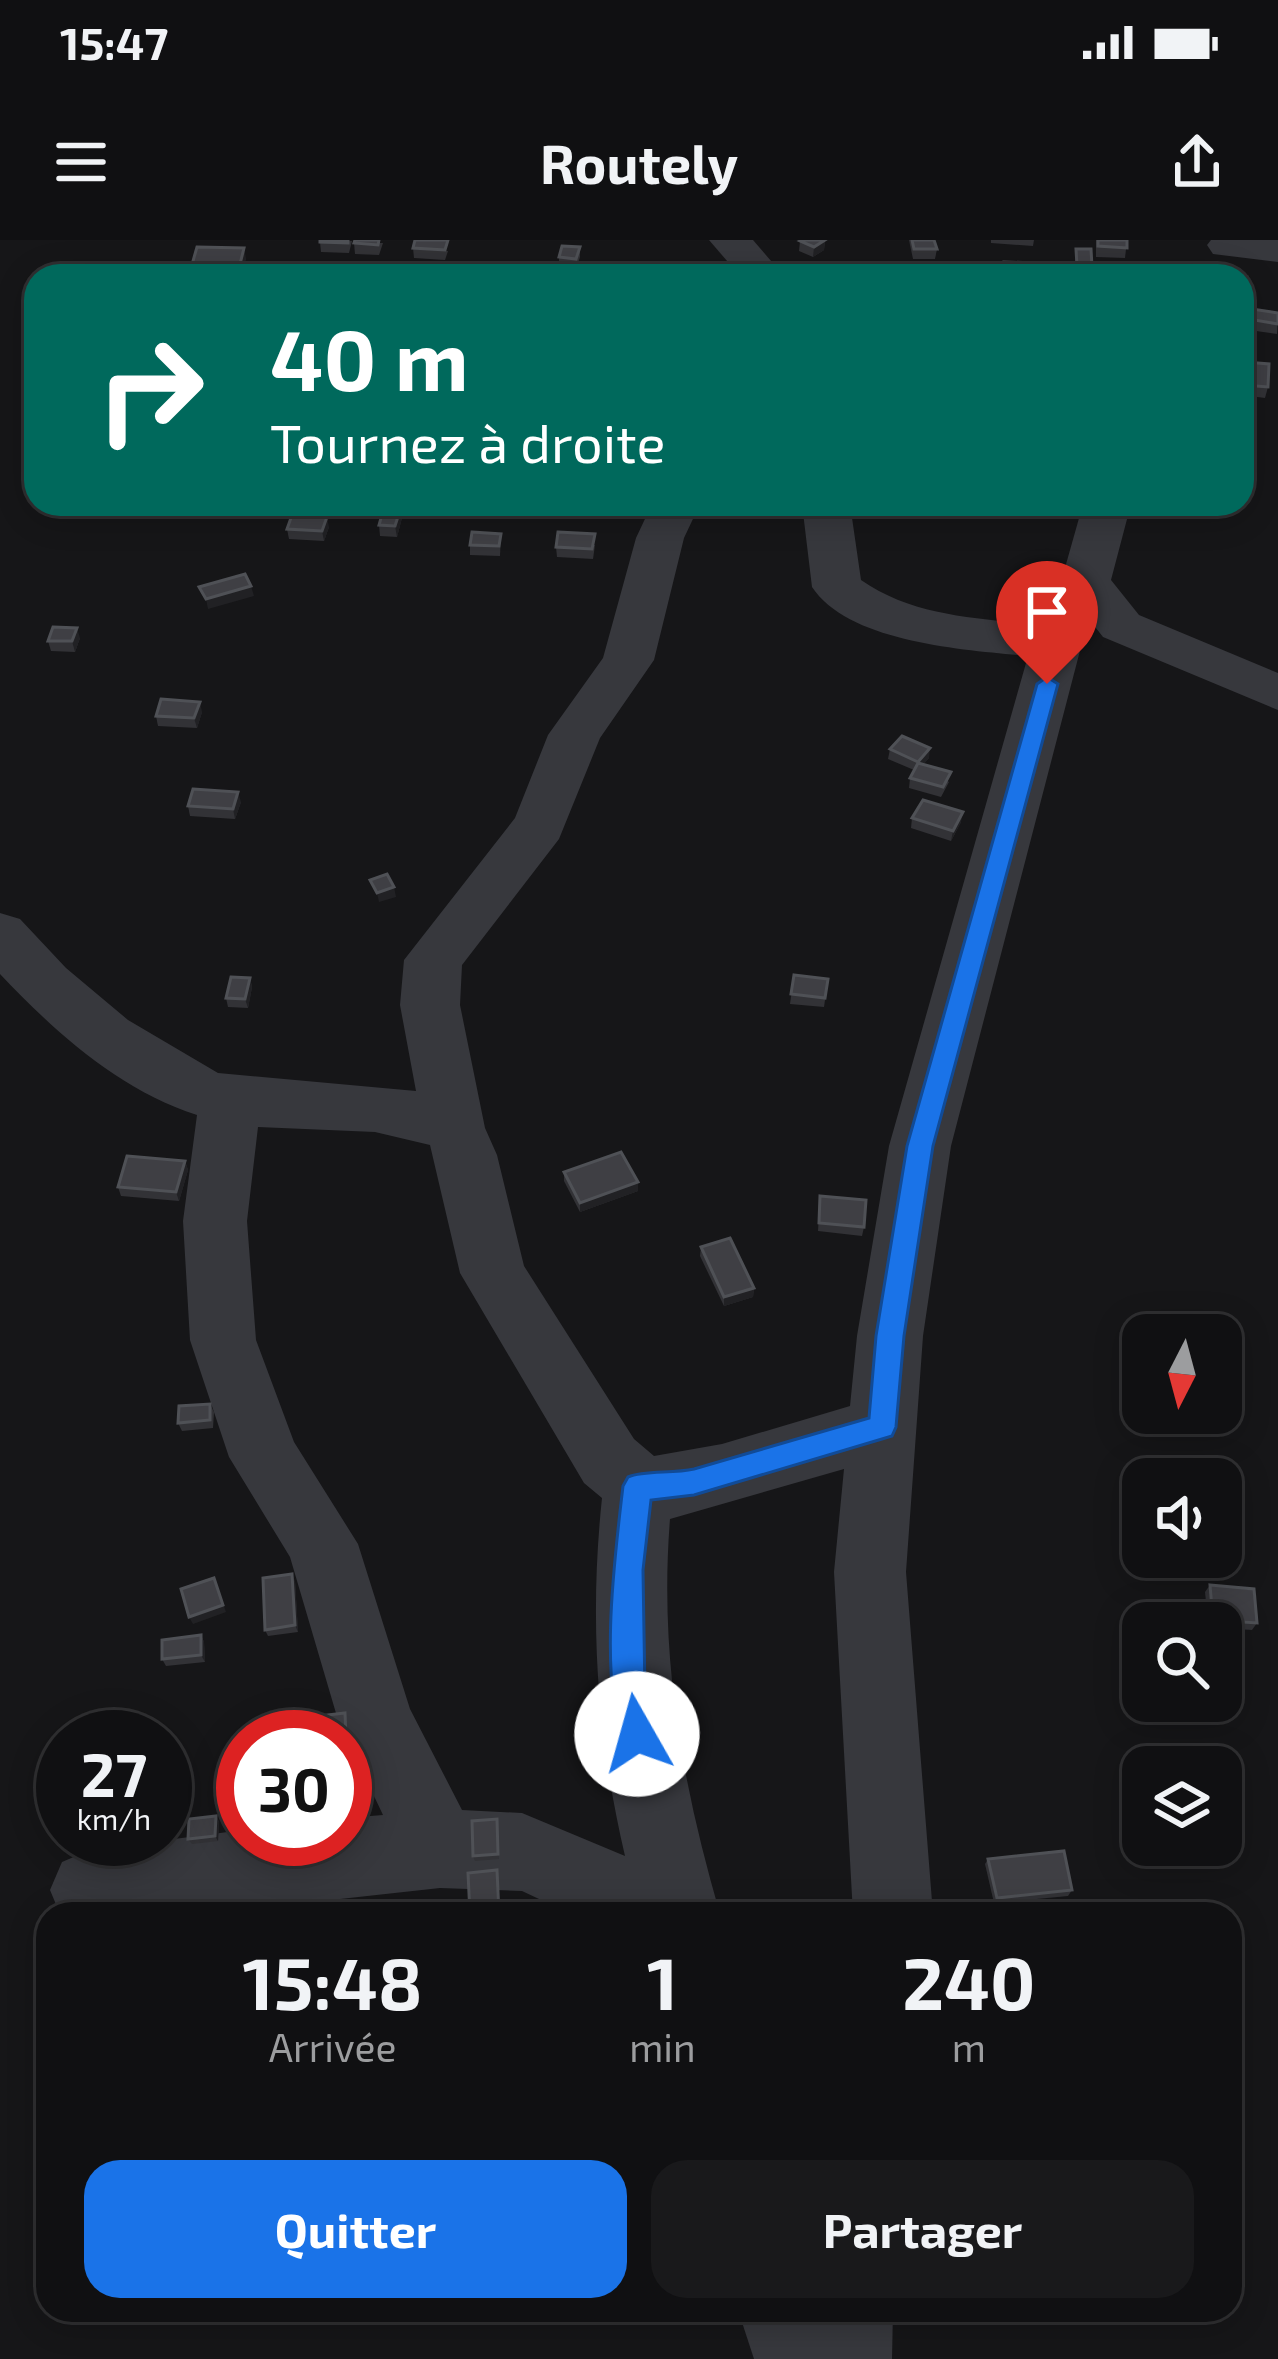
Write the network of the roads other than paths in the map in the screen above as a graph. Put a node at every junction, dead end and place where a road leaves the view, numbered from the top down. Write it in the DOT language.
graph roads {
  1 [pos="730,240"];
  2 [pos="1278,249"];
  3 [pos="1222,254"];
  4 [pos="752,264"];
  5 [pos="670,516"];
  6 [pos="828,516"];
  7 [pos="1104,516"];
  8 [pos="1085,582"];
  9 [pos="1057,644"];
  10 [pos="1278,694"];
  11 [pos="0,934"];
  12 [pos="230,1101"];
  13 [pos="454,1129"];
  14 [pos="882,1427"];
  15 [pos="638,1486"];
  16 [pos="440,1849"];
  17 [pos="90,1890"];
  18 [pos="625,1902"];
  19 [pos="676,1902"];
  20 [pos="892,1902"];
  21 [pos="787,2322"];
  22 [pos="848,2322"];
  23 [pos="799,2359"];
  24 [pos="847,2359"];
  1 -- 4 [label="street"];
  2 -- 3 [label="street"];
  5 -- 13 [label="street"];
  6 -- 9 [label="street"];
  7 -- 8 [label="street"];
  8 -- 9 [label="street"];
  8 -- 10 [label="street"];
  9 -- 14 [label="street"];
  11 -- 12 [label="street"];
  12 -- 13 [label="street"];
  12 -- 16 [label="street"];
  13 -- 15 [label="street"];
  14 -- 15 [label="street"];
  14 -- 20 [label="street"];
  15 -- 19 [label="street"];
  16 -- 17 [label="street"];
  16 -- 18 [label="street"];
  21 -- 23 [label="street"];
  22 -- 24 [label="street"];
}
